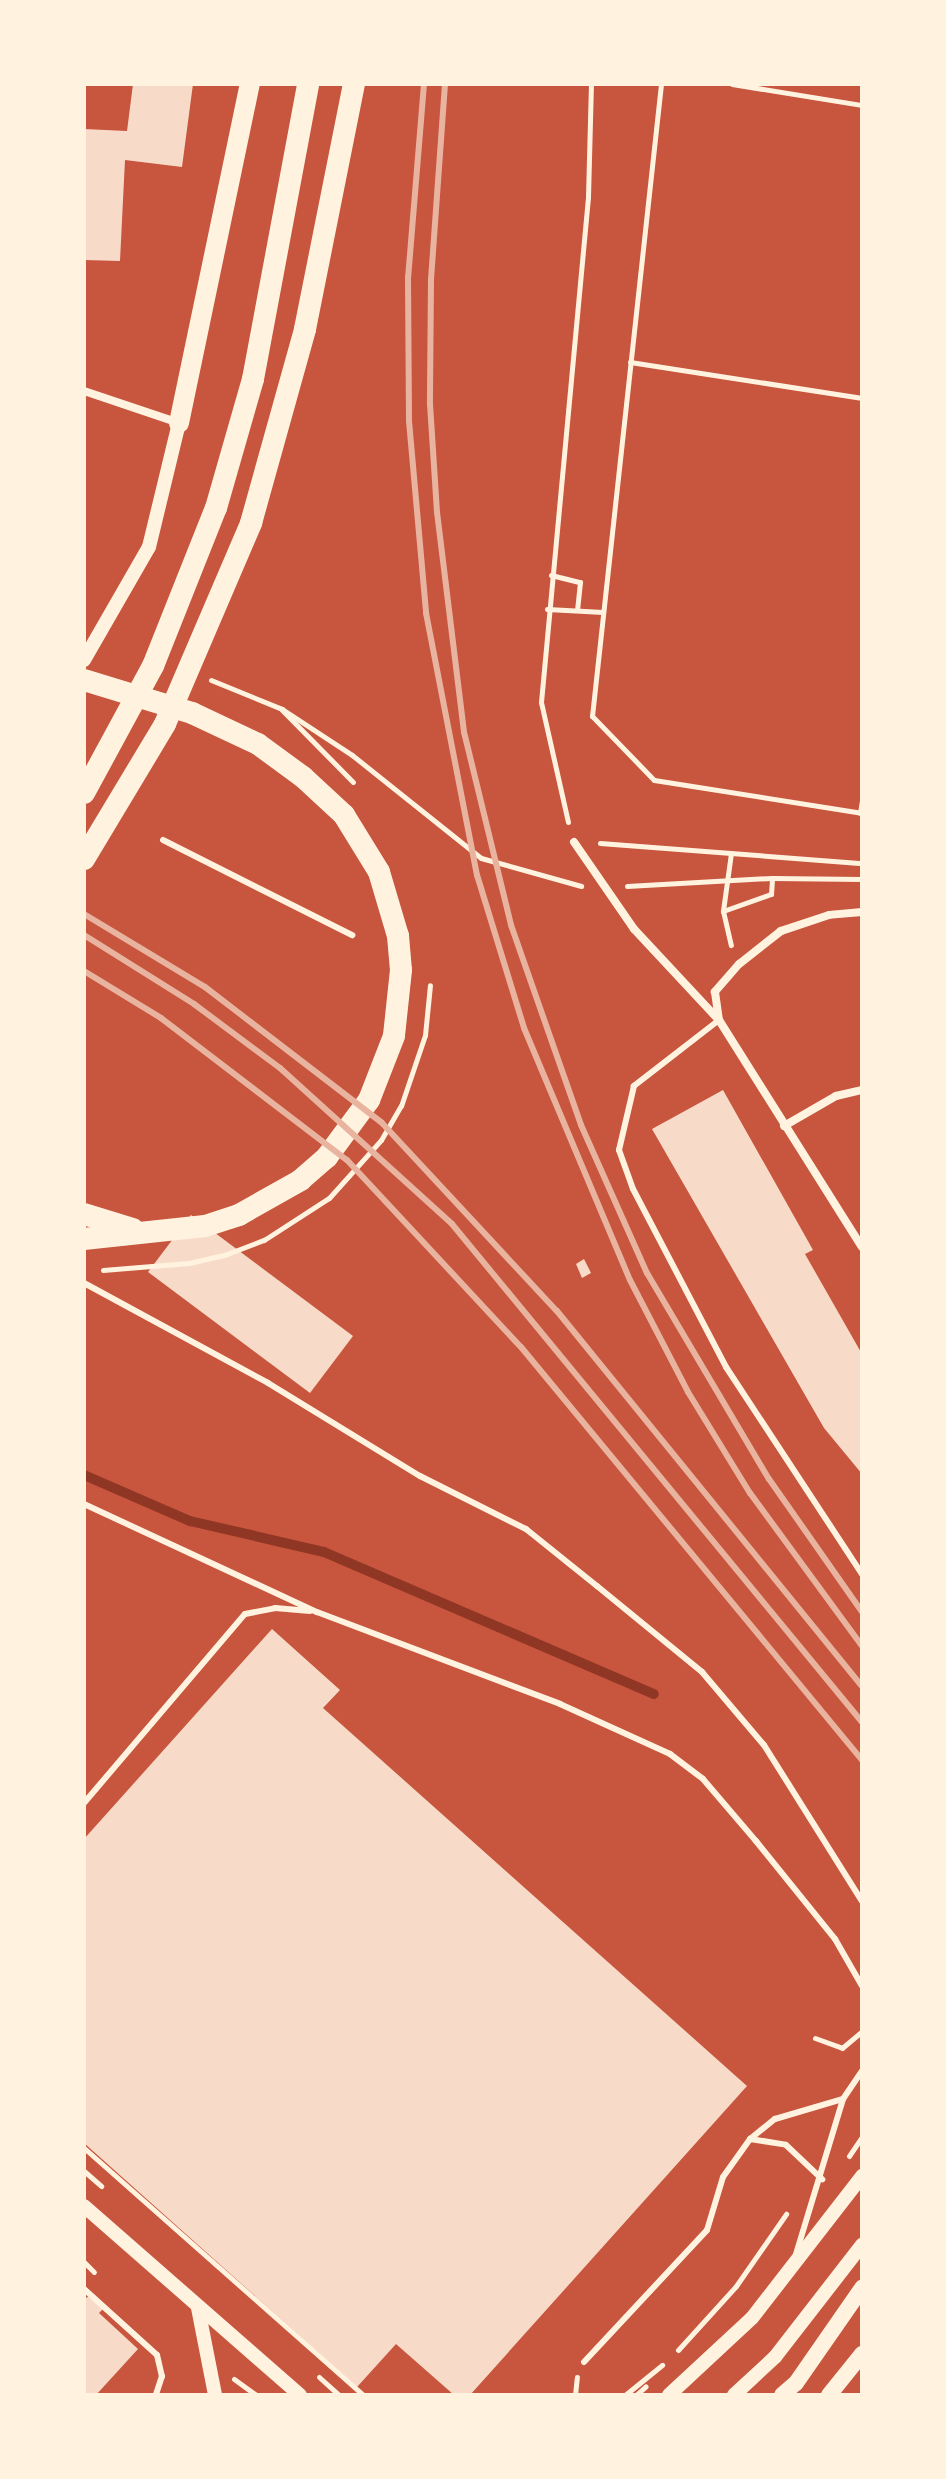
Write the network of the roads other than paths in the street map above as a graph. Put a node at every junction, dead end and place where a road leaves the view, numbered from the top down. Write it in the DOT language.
graph roads {
  1 [pos="250,84"];
  2 [pos="308,84"];
  3 [pos="354,84"];
  4 [pos="84,391"];
  5 [pos="179,423"];
  6 [pos="84,660"];
  7 [pos="84,680"];
  8 [pos="84,793"];
  9 [pos="163,840"];
  10 [pos="574,842"];
  11 [pos="84,859"];
  12 [pos="862,912"];
  13 [pos="352,935"];
  14 [pos="719,1020"];
  15 [pos="862,1090"];
  16 [pos="784,1126"];
  17 [pos="84,1214"];
  18 [pos="170,1232"];
  19 [pos="84,1239"];
  20 [pos="862,1247"];
  21 [pos="84,1283"];
  22 [pos="84,1504"];
  23 [pos="862,1574"];
  24 [pos="317,1612"];
  25 [pos="84,1803"];
  26 [pos="862,1901"];
  27 [pos="862,1986"];
  28 [pos="862,2071"];
  29 [pos="843,2099"];
  30 [pos="750,2139"];
  31 [pos="862,2176"];
  32 [pos="822,2179"];
  33 [pos="84,2206"];
  34 [pos="862,2245"];
  35 [pos="792,2265"];
  36 [pos="862,2288"];
  37 [pos="84,2289"];
  38 [pos="198,2307"];
  39 [pos="862,2354"];
  40 [pos="584,2362"];
  41 [pos="156,2395"];
  42 [pos="215,2395"];
  43 [pos="300,2395"];
  44 [pos="669,2395"];
  45 [pos="734,2395"];
  46 [pos="782,2395"];
  47 [pos="829,2395"];
  1 -- 5 [label="main road"];
  2 -- 8 [label="highway"];
  3 -- 11 [label="highway"];
  4 -- 5 [label="street"];
  5 -- 6 [label="street"];
  7 -- 18 [label="highway"];
  9 -- 13 [label="lane"];
  10 -- 14 [label="street"];
  12 -- 14 [label="street"];
  14 -- 16 [label="street"];
  14 -- 23 [label="lane"];
  15 -- 16 [label="street"];
  16 -- 20 [label="street"];
  17 -- 18 [label="highway"];
  18 -- 19 [label="highway"];
  21 -- 26 [label="lane"];
  22 -- 24 [label="lane"];
  24 -- 25 [label="lane"];
  24 -- 27 [label="lane"];
  28 -- 29 [label="lane"];
  29 -- 30 [label="lane"];
  29 -- 32 [label="lane"];
  30 -- 32 [label="lane"];
  30 -- 40 [label="lane"];
  31 -- 35 [label="street"];
  32 -- 35 [label="lane"];
  33 -- 38 [label="street"];
  34 -- 45 [label="street"];
  35 -- 44 [label="street"];
  36 -- 46 [label="main road"];
  37 -- 41 [label="lane"];
  38 -- 42 [label="street"];
  38 -- 43 [label="street"];
  39 -- 47 [label="main road"];
}
